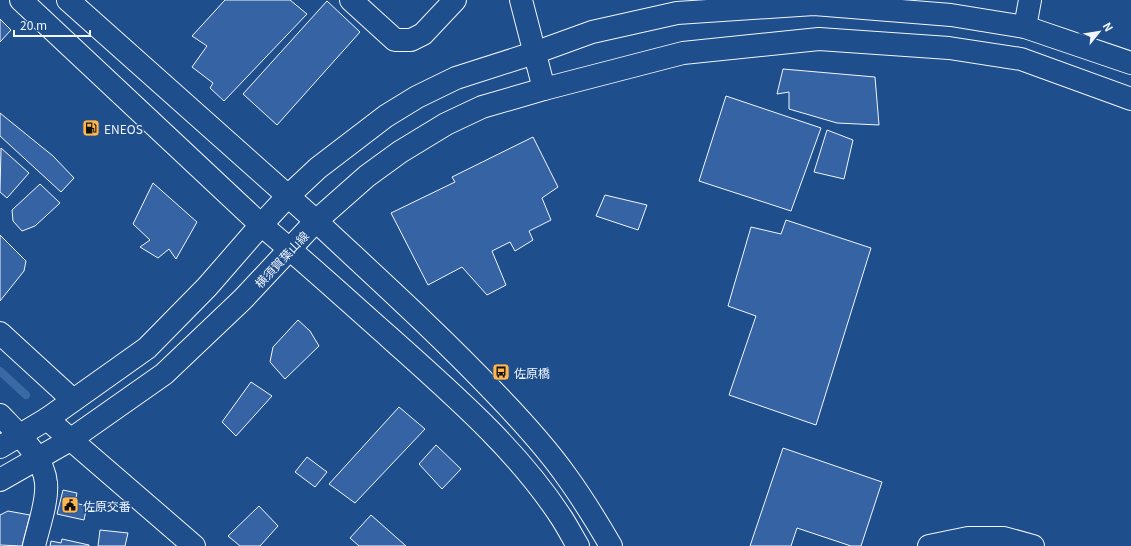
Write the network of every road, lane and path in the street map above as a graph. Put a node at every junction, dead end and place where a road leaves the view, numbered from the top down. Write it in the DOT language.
graph roads {
  1 [pos="21,0"];
  2 [pos="68,0"];
  3 [pos="351,0"];
  4 [pos="455,0"];
  5 [pos="521,0"];
  6 [pos="1030,0"];
  7 [pos="1025,27"];
  8 [pos="534,52"];
  9 [pos="1131,63"];
  10 [pos="544,89"];
  11 [pos="1131,99"];
  12 [pos="287,197"];
  13 [pos="316,222"];
  14 [pos="261,225"];
  15 [pos="290,249"];
  16 [pos="0,334"];
  17 [pos="73,400"];
  18 [pos="0,415"];
  19 [pos="46,419"];
  20 [pos="20,435"];
  21 [pos="70,440"];
  22 [pos="0,447"];
  23 [pos="39,459"];
  24 [pos="0,480"];
  25 [pos="34,546"];
  26 [pos="194,546"];
  27 [pos="578,546"];
  28 [pos="611,546"];
  29 [pos="929,546"];
  30 [pos="1033,546"];
  1 -- 14 [label="street"];
  2 -- 12 [label="street, 横須賀葉山線"];
  3 -- 4 [label="street"];
  5 -- 8 [label="street"];
  6 -- 7 [label="street"];
  7 -- 8 [label="street"];
  7 -- 9 [label="street"];
  8 -- 10 [label="street"];
  8 -- 12 [label="street"];
  10 -- 11 [label="street"];
  10 -- 13 [label="street"];
  12 -- 13 [label="street, 横須賀葉山線"];
  12 -- 14 [label="street"];
  13 -- 15 [label="street, 横須賀葉山線"];
  13 -- 28 [label="street"];
  14 -- 15 [label="street"];
  14 -- 17 [label="street"];
  15 -- 21 [label="street, 横須賀葉山線"];
  15 -- 27 [label="street"];
  16 -- 17 [label="street"];
  17 -- 19 [label="street"];
  18 -- 20 [label="street"];
  19 -- 20 [label="street"];
  19 -- 21 [label="street"];
  20 -- 22 [label="street"];
  20 -- 23 [label="street"];
  21 -- 23 [label="street, 横須賀葉山線"];
  21 -- 26 [label="street"];
  23 -- 24 [label="street, 横須賀葉山線"];
  23 -- 25 [label="street"];
  29 -- 30 [label="street"];
}
